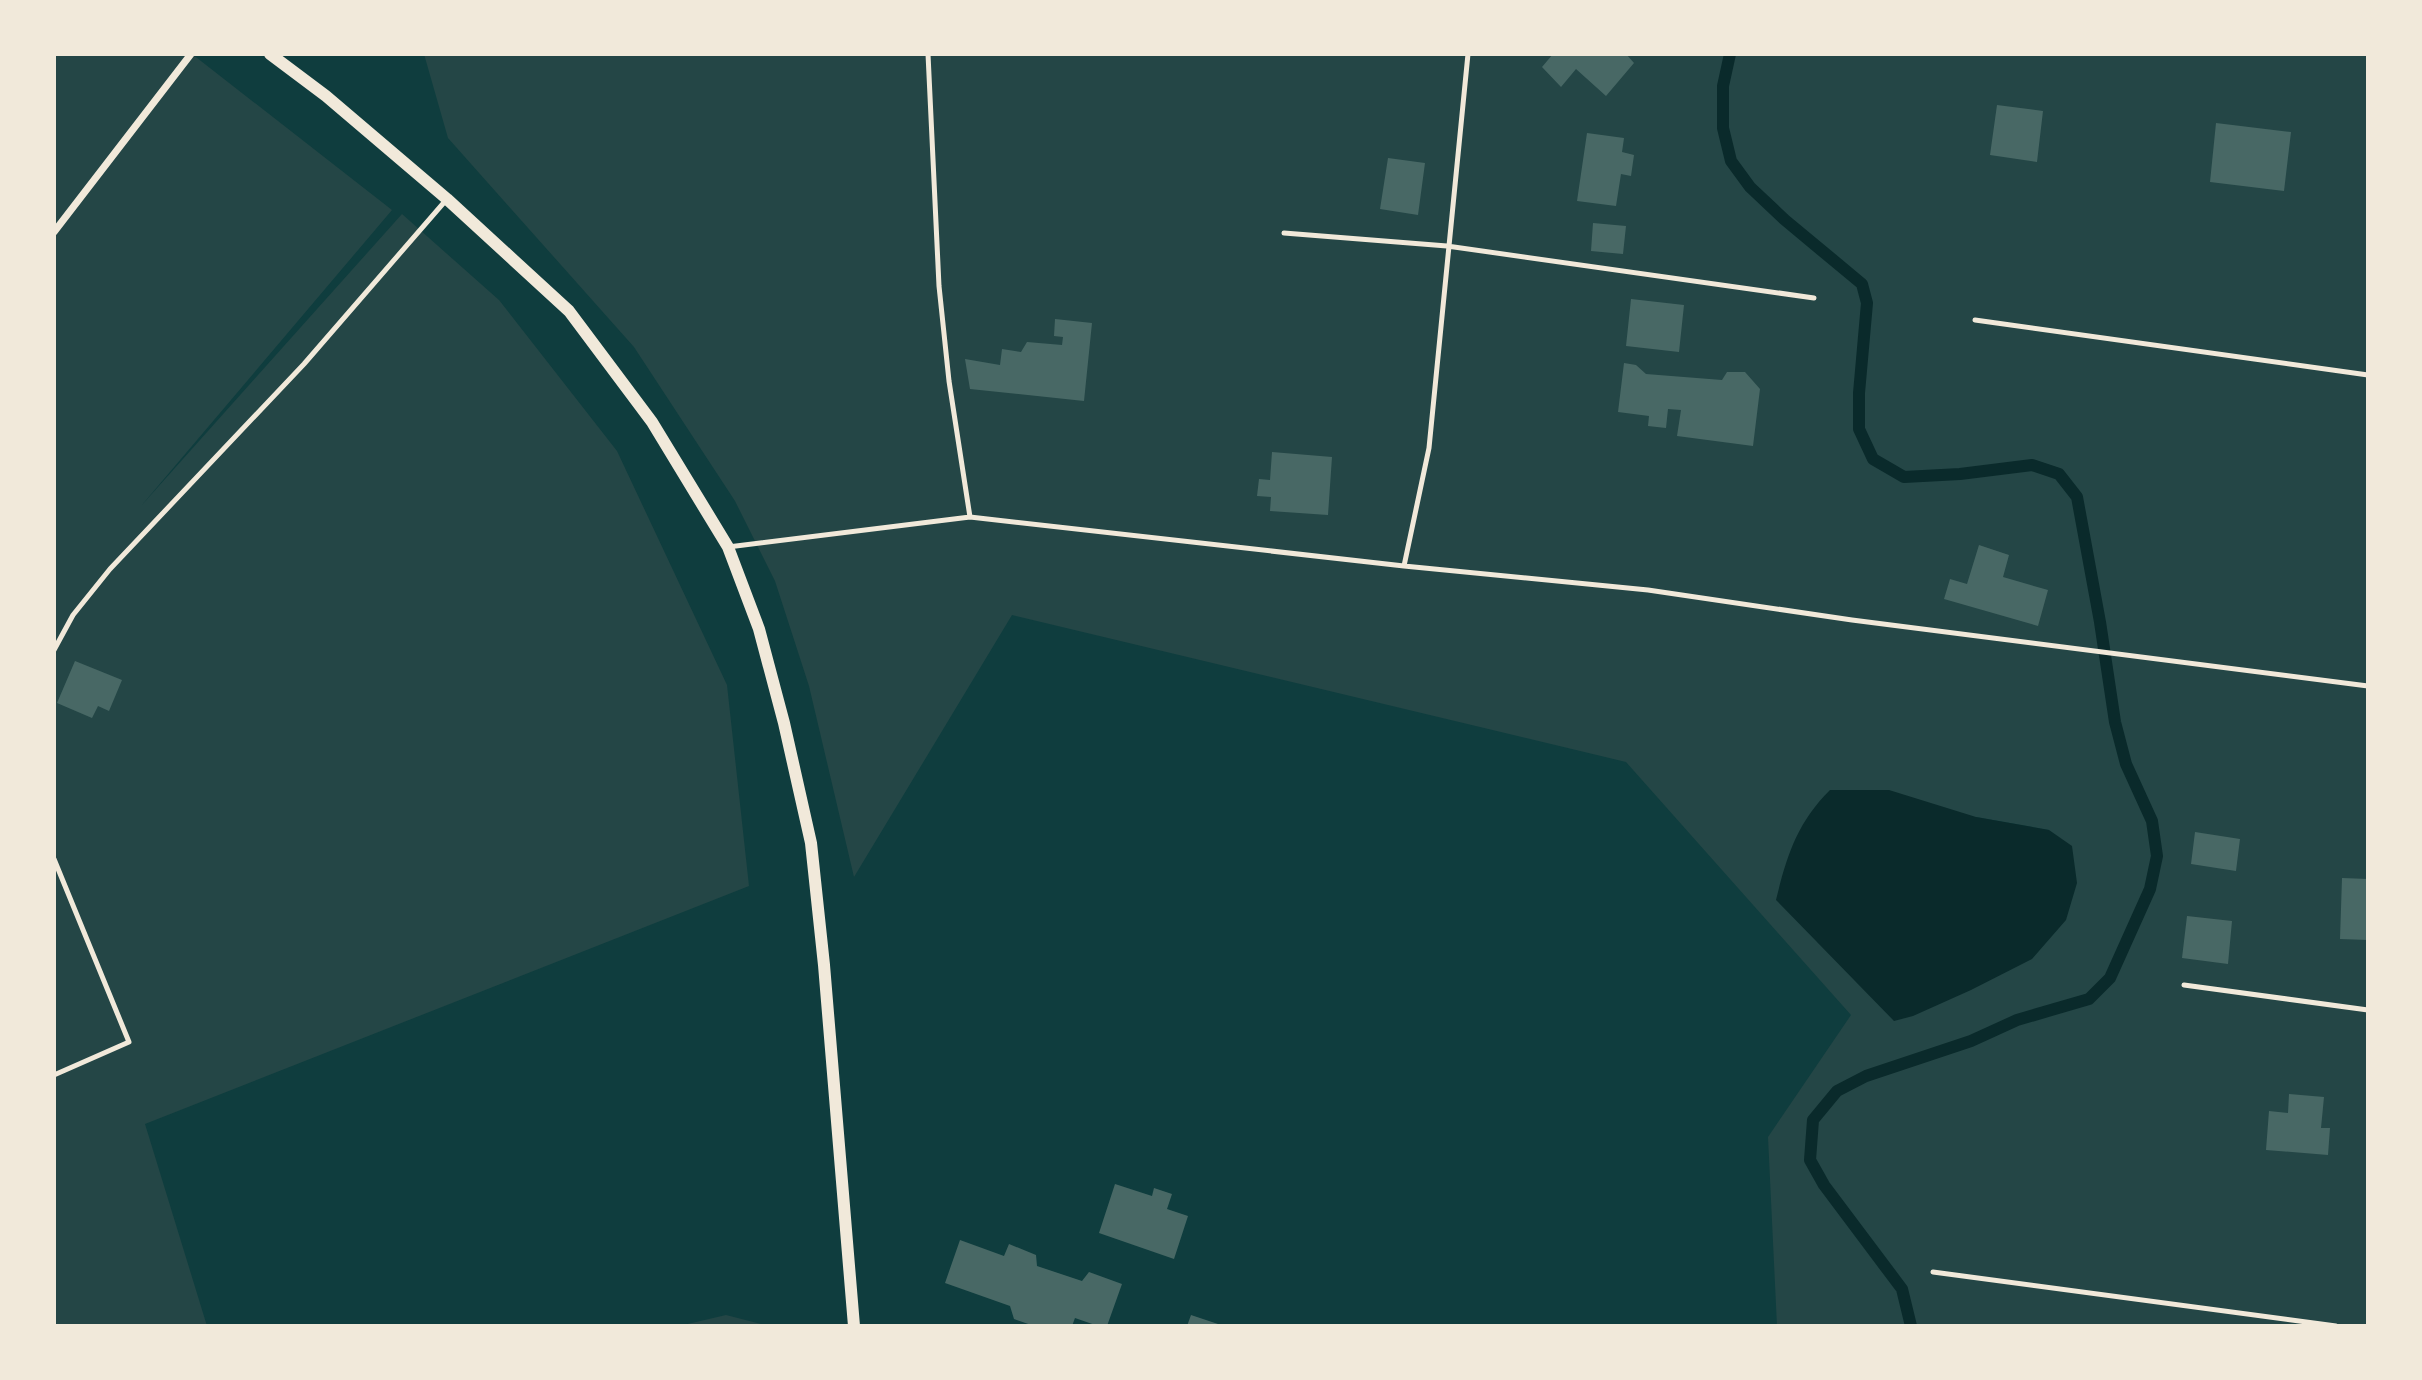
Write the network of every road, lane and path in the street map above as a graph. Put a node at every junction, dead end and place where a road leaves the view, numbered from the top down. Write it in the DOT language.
graph roads {
  1 [pos="191,54"];
  2 [pos="270,54"];
  3 [pos="928,54"];
  4 [pos="1468,54"];
  5 [pos="447,199"];
  6 [pos="54,232"];
  7 [pos="1284,233"];
  8 [pos="1447,246"];
  9 [pos="1814,298"];
  10 [pos="1975,320"];
  11 [pos="2368,375"];
  12 [pos="970,517"];
  13 [pos="728,547"];
  14 [pos="1404,566"];
  15 [pos="54,650"];
  16 [pos="2368,686"];
  17 [pos="54,859"];
  18 [pos="2184,985"];
  19 [pos="2368,1010"];
  20 [pos="54,1074"];
  21 [pos="1933,1272"];
  22 [pos="854,1326"];
  23 [pos="2336,1326"];
  1 -- 6 [label="street"];
  2 -- 5 [label="street"];
  3 -- 12 [label="lane"];
  4 -- 8 [label="lane"];
  5 -- 13 [label="street"];
  5 -- 15 [label="lane"];
  7 -- 8 [label="lane"];
  8 -- 9 [label="lane"];
  8 -- 14 [label="lane"];
  10 -- 11 [label="lane"];
  12 -- 13 [label="lane"];
  12 -- 14 [label="lane"];
  13 -- 22 [label="street"];
  14 -- 16 [label="lane"];
  17 -- 20 [label="lane"];
  18 -- 19 [label="lane"];
  21 -- 23 [label="lane"];
}
